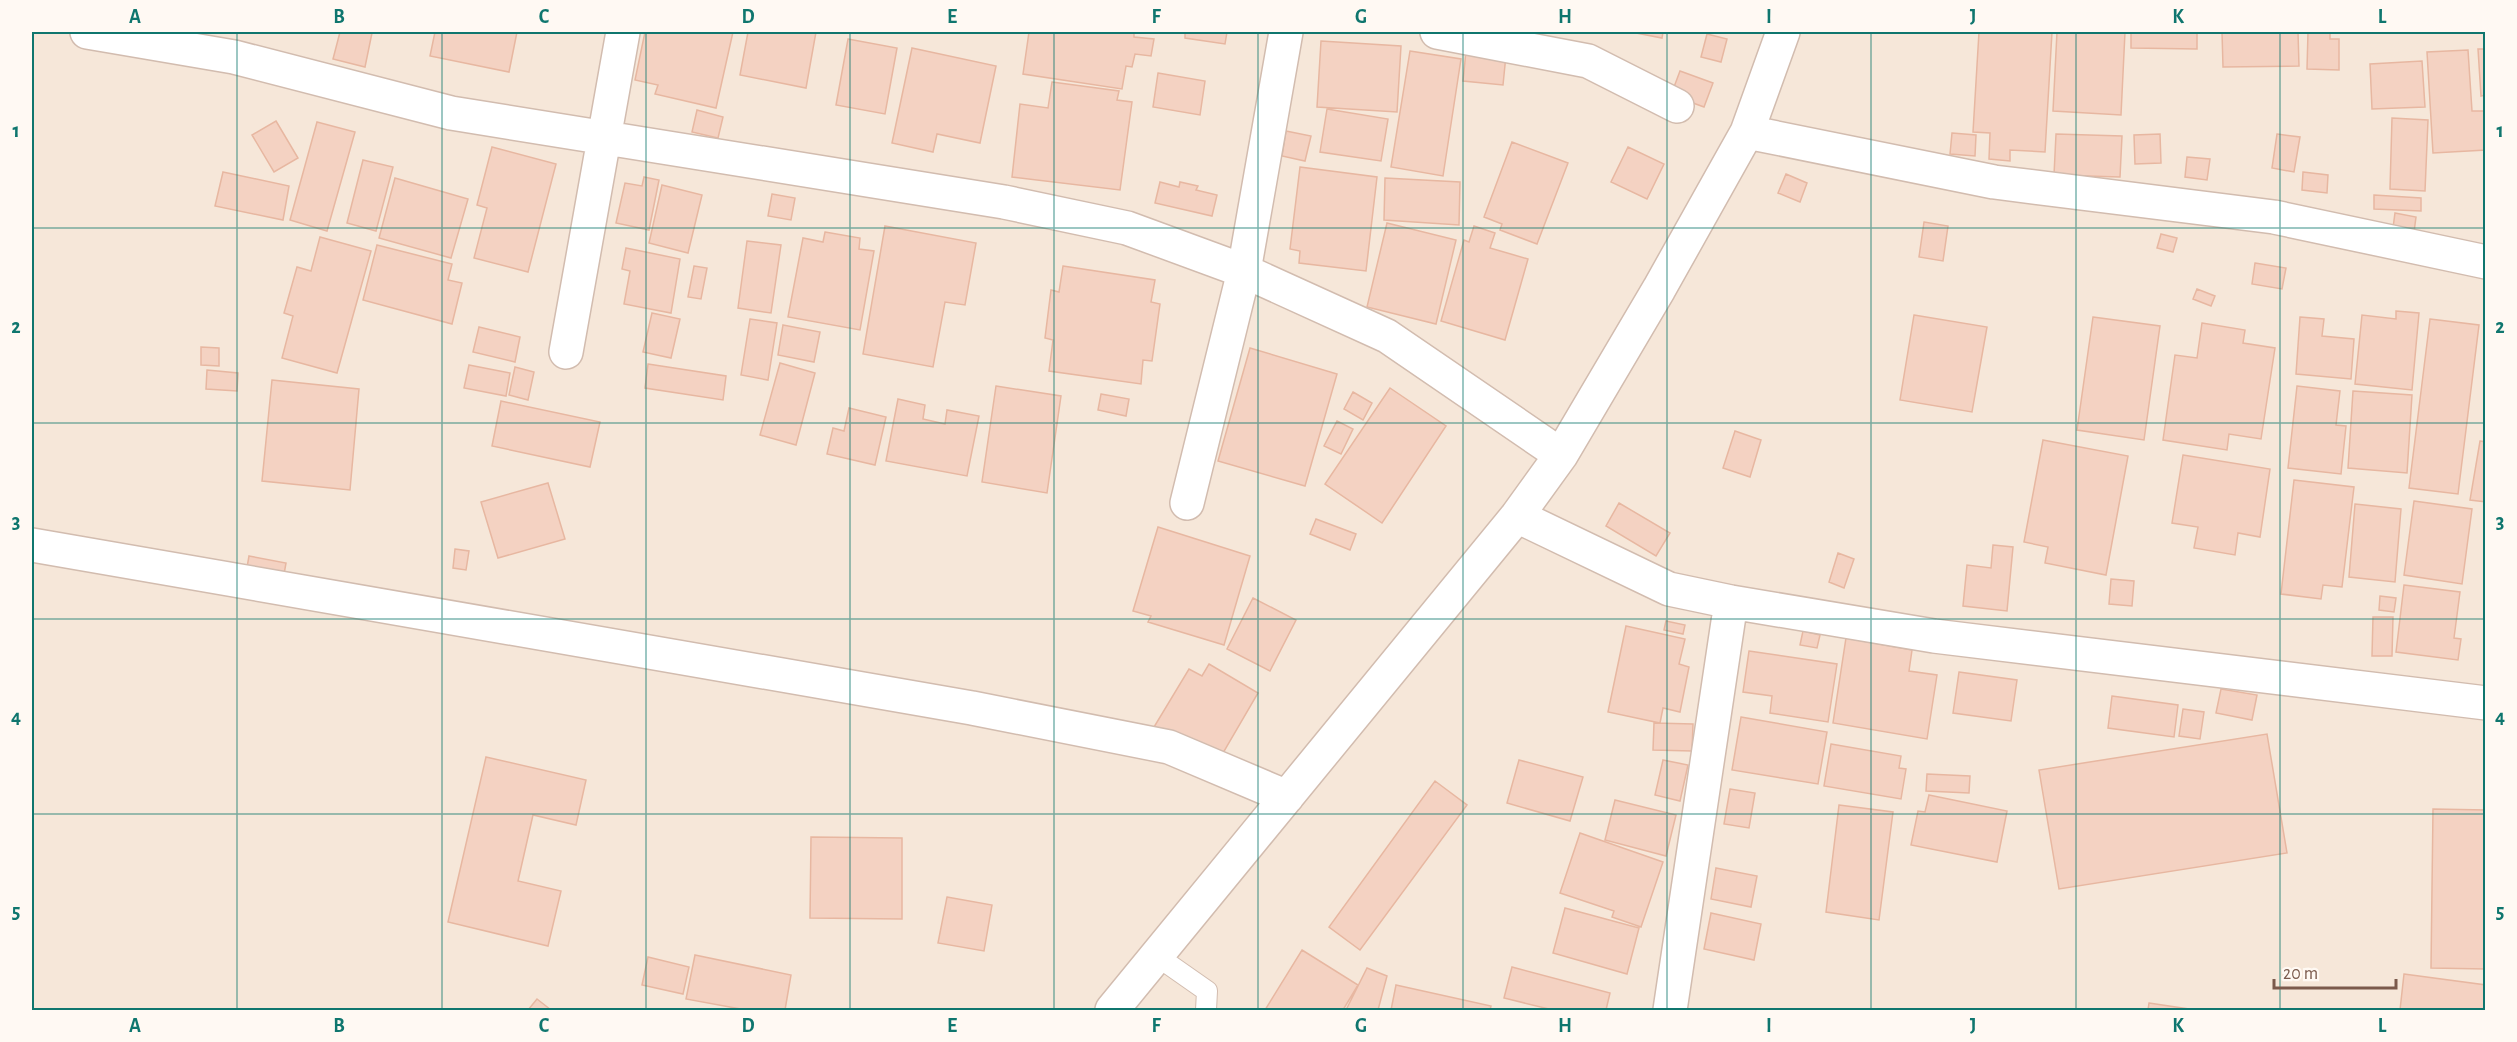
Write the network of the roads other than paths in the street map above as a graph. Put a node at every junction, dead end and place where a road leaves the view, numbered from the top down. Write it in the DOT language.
graph roads {
  1 [pos="87,32"];
  2 [pos="623,32"];
  3 [pos="1286,32"];
  4 [pos="1437,32"];
  5 [pos="1783,32"];
  6 [pos="1677,106"];
  7 [pos="1747,132"];
  8 [pos="603,137"];
  9 [pos="2486,262"];
  10 [pos="1244,271"];
  11 [pos="566,352"];
  12 [pos="1561,455"];
  13 [pos="1187,503"];
  14 [pos="1517,516"];
  15 [pos="32,545"];
  16 [pos="1731,602"];
  17 [pos="2486,703"];
  18 [pos="1287,797"];
  19 [pos="1157,956"];
  20 [pos="1112,1011"];
  21 [pos="1206,1011"];
  22 [pos="1670,1011"];
  1 -- 8 [label="street"];
  2 -- 8 [label="street"];
  3 -- 10 [label="street"];
  4 -- 6 [label="street"];
  5 -- 7 [label="street"];
  7 -- 9 [label="street"];
  7 -- 12 [label="street"];
  8 -- 10 [label="street"];
  8 -- 11 [label="street"];
  10 -- 12 [label="street"];
  10 -- 13 [label="street"];
  12 -- 14 [label="street"];
  14 -- 16 [label="street"];
  14 -- 18 [label="street"];
  15 -- 18 [label="street"];
  16 -- 17 [label="street"];
  16 -- 22 [label="street"];
  18 -- 19 [label="street"];
  19 -- 20 [label="street"];
  19 -- 21 [label="lane"];
}
